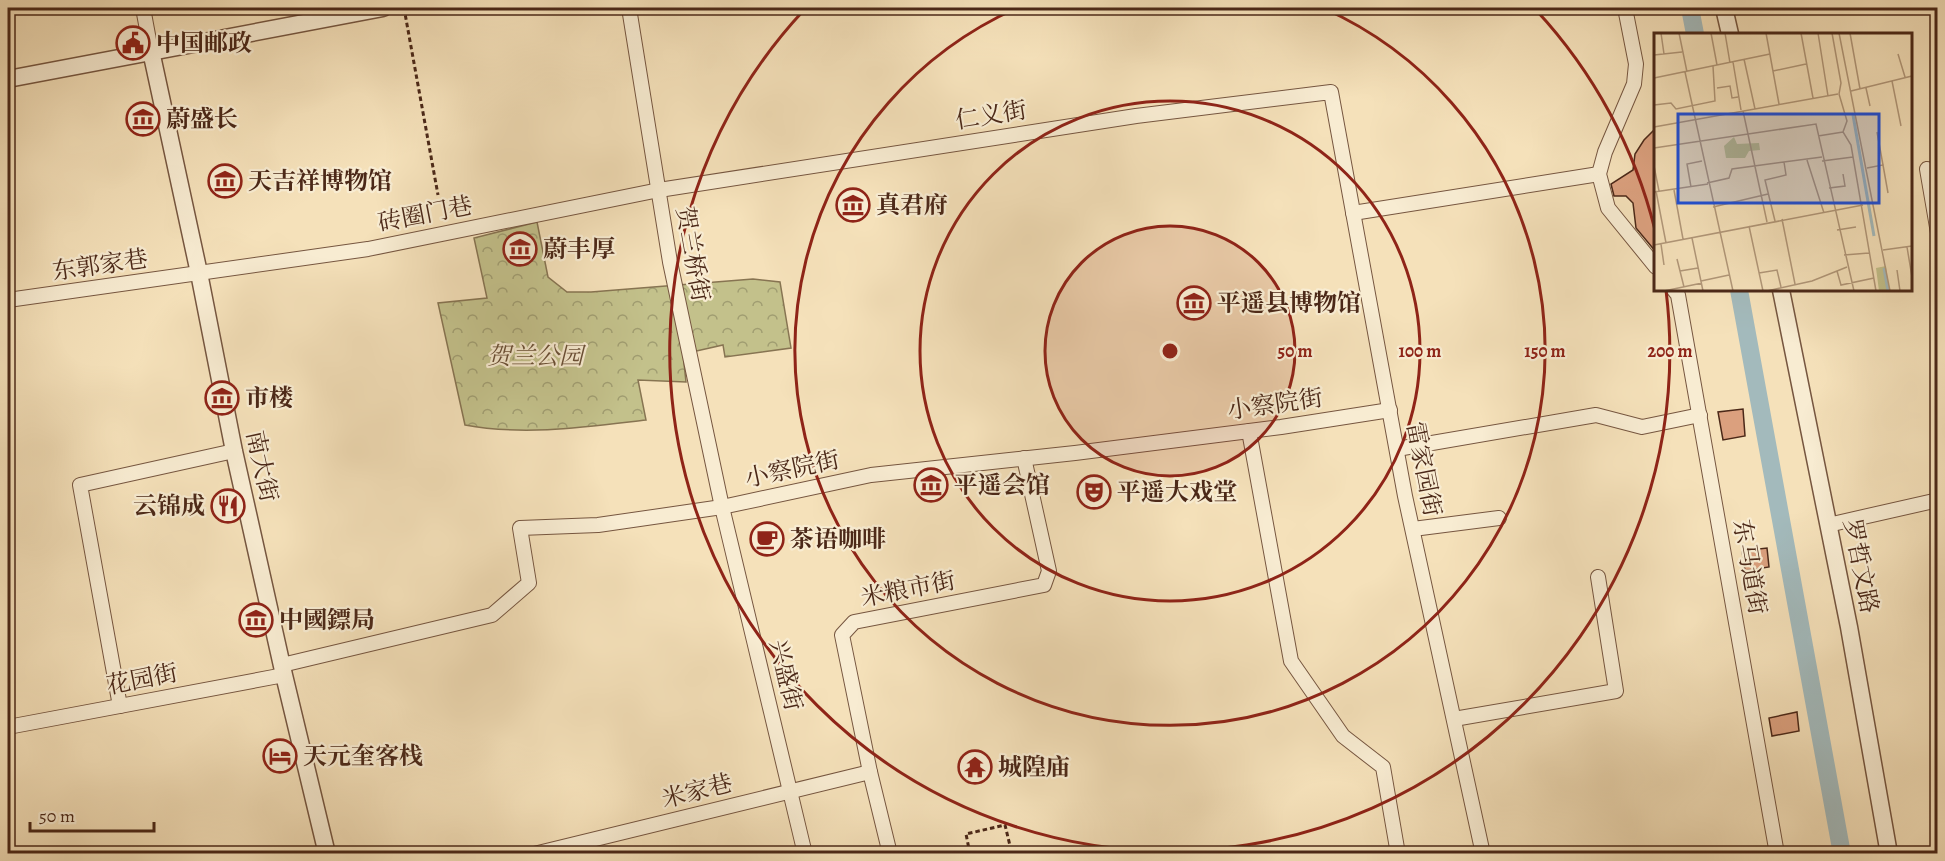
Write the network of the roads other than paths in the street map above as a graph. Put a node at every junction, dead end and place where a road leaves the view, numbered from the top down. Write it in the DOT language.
graph roads {
  1 [pos="142,8"];
  2 [pos="383,8"];
  3 [pos="629,8"];
  4 [pos="1625,8"];
  5 [pos="1724,8"];
  6 [pos="1730,33"];
  7 [pos="151,51"];
  8 [pos="8,79"];
  9 [pos="1331,92"];
  10 [pos="1927,169"];
  11 [pos="1599,174"];
  12 [pos="659,190"];
  13 [pos="1353,213"];
  14 [pos="1938,232"];
  15 [pos="1654,265"];
  16 [pos="199,273"];
  17 [pos="1675,291"];
  18 [pos="1781,291"];
  19 [pos="8,300"];
  20 [pos="1390,410"];
  21 [pos="1700,416"];
  22 [pos="1249,431"];
  23 [pos="1397,449"];
  24 [pos="234,451"];
  25 [pos="1024,458"];
  26 [pos="1938,501"];
  27 [pos="722,507"];
  28 [pos="1499,518"];
  29 [pos="1828,525"];
  30 [pos="1413,529"];
  31 [pos="1598,577"];
  32 [pos="283,670"];
  33 [pos="120,706"];
  34 [pos="1454,720"];
  35 [pos="8,727"];
  36 [pos="870,772"];
  37 [pos="790,791"];
  38 [pos="327,854"];
  39 [pos="534,854"];
  40 [pos="805,854"];
  41 [pos="890,854"];
  42 [pos="1398,854"];
  43 [pos="1483,854"];
  44 [pos="1777,854"];
  45 [pos="1889,854"];
  1 -- 7 [label="street"];
  2 -- 7 [label="street"];
  3 -- 12 [label="street, 贺兰桥街"];
  4 -- 11 [label="street"];
  5 -- 6 [label="street"];
  7 -- 8 [label="street"];
  7 -- 16 [label="street, 南大街"];
  9 -- 12 [label="street, 仁义街"];
  9 -- 13 [label="street, 雷家园街"];
  10 -- 14 [label="street"];
  11 -- 13 [label="street"];
  11 -- 15 [label="street"];
  12 -- 16 [label="street, 砖圈门巷"];
  12 -- 27 [label="street, 贺兰桥街"];
  13 -- 20 [label="street, 雷家园街"];
  16 -- 19 [label="street, 东郭家巷"];
  16 -- 24 [label="street, 南大街"];
  17 -- 21 [label="street, 东马道街"];
  18 -- 29 [label="street, 罗哲文路"];
  20 -- 22 [label="street, 小察院街"];
  20 -- 23 [label="street, 雷家园街"];
  21 -- 23 [label="street"];
  21 -- 44 [label="street, 东马道街"];
  22 -- 25 [label="street, 小察院街"];
  22 -- 42 [label="street"];
  23 -- 30 [label="street, 雷家园街"];
  24 -- 32 [label="street, 南大街"];
  24 -- 33 [label="street"];
  25 -- 27 [label="street, 小察院街"];
  25 -- 36 [label="street, 米粮市街"];
  26 -- 29 [label="street"];
  27 -- 32 [label="street, 小察院街"];
  27 -- 37 [label="street, 兴盛街"];
  28 -- 30 [label="street"];
  29 -- 45 [label="street, 罗哲文路"];
  30 -- 34 [label="street, 雷家园街"];
  31 -- 34 [label="street"];
  32 -- 33 [label="street, 花园街"];
  32 -- 38 [label="street, 南大街"];
  33 -- 35 [label="street, 花园街"];
  34 -- 43 [label="street, 雷家园街"];
  36 -- 37 [label="street, 米家巷"];
  36 -- 41 [label="street, 米粮市街"];
  37 -- 39 [label="street, 米家巷"];
  37 -- 40 [label="street, 兴盛街"];
}
